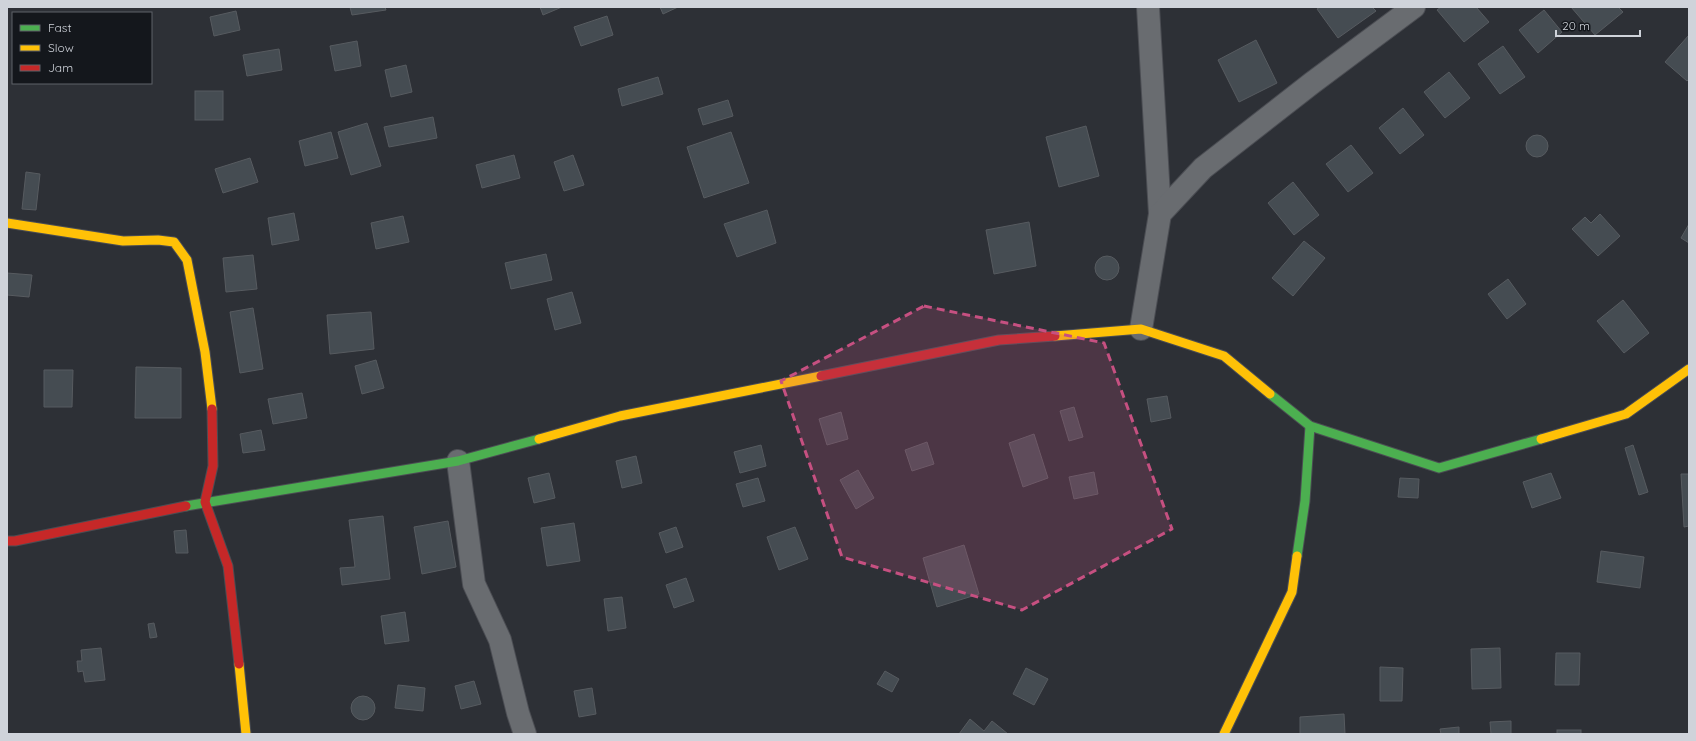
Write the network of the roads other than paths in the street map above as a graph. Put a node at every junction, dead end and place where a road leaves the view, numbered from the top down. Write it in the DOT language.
graph roads {
  1 [pos="1148,7"];
  2 [pos="1414,7"];
  3 [pos="1160,214"];
  4 [pos="7,223"];
  5 [pos="1141,329"];
  6 [pos="1689,369"];
  7 [pos="1310,426"];
  8 [pos="458,461"];
  9 [pos="205,502"];
  10 [pos="7,540"];
  11 [pos="246,734"];
  12 [pos="525,734"];
  13 [pos="1224,734"];
  1 -- 3 [label="street"];
  2 -- 3 [label="street"];
  3 -- 5 [label="street"];
  4 -- 9 [label="street"];
  5 -- 7 [label="street"];
  5 -- 8 [label="street"];
  6 -- 7 [label="street"];
  7 -- 13 [label="street"];
  8 -- 9 [label="street"];
  8 -- 12 [label="street"];
  9 -- 10 [label="street"];
  9 -- 11 [label="street"];
}
